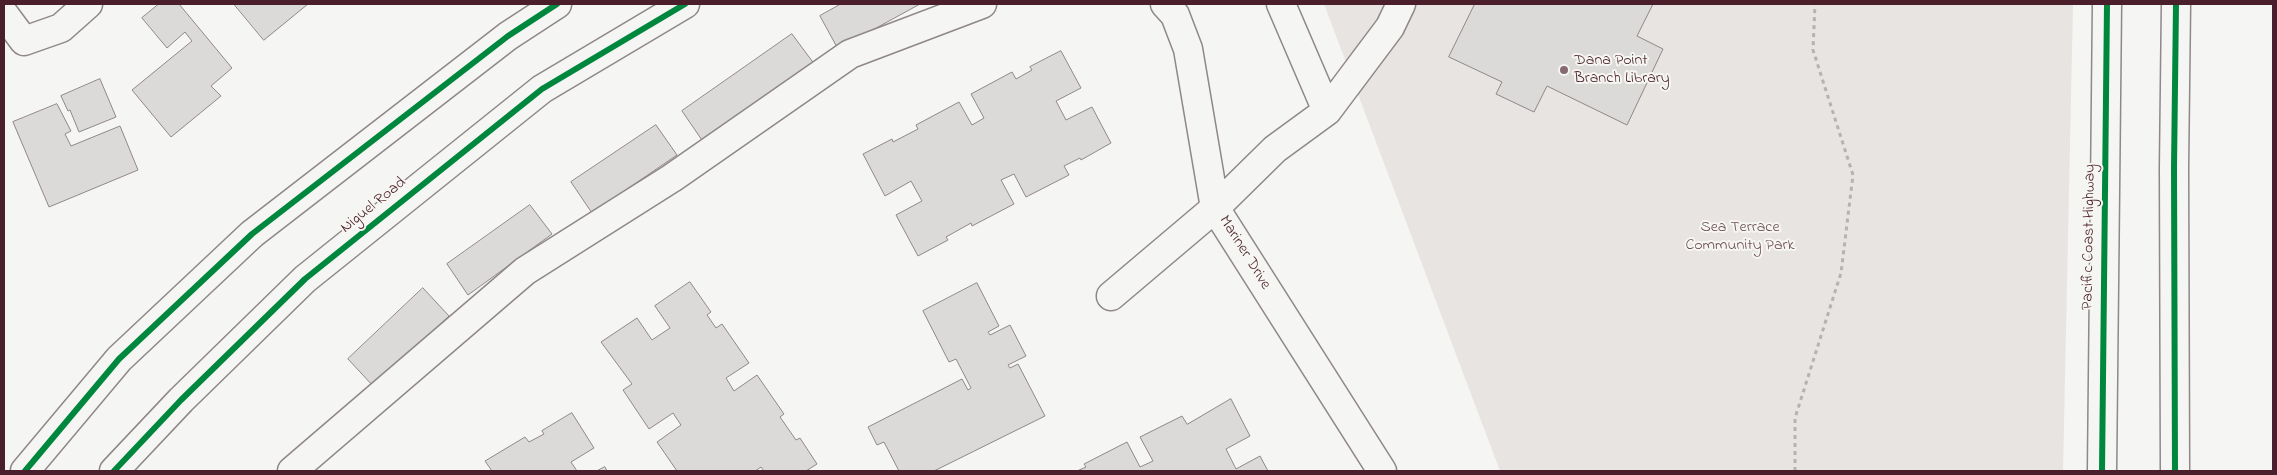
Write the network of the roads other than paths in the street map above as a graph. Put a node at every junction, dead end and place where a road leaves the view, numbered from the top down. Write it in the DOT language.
graph roads {
  1 [pos="88,4"];
  2 [pos="557,4"];
  3 [pos="686,4"];
  4 [pos="982,4"];
  5 [pos="1165,4"];
  6 [pos="1281,4"];
  7 [pos="1401,4"];
  8 [pos="2107,4"];
  9 [pos="2176,4"];
  10 [pos="4,14"];
  11 [pos="1327,111"];
  12 [pos="1215,208"];
  13 [pos="1111,296"];
  14 [pos="26,471"];
  15 [pos="114,471"];
  16 [pos="292,471"];
  17 [pos="1382,471"];
  18 [pos="2102,471"];
  19 [pos="2175,471"];
  1 -- 10 [label="main road"];
  2 -- 14 [label="main road"];
  3 -- 15 [label="main road, Niguel Road"];
  4 -- 16 [label="main road"];
  5 -- 12 [label="main road"];
  6 -- 11 [label="main road"];
  7 -- 11 [label="main road, Mariner Drive"];
  8 -- 18 [label="main road, Pacific Coast Highway"];
  9 -- 19 [label="main road"];
  11 -- 12 [label="main road, Mariner Drive"];
  12 -- 13 [label="main road"];
  12 -- 17 [label="main road, Mariner Drive"];
}
